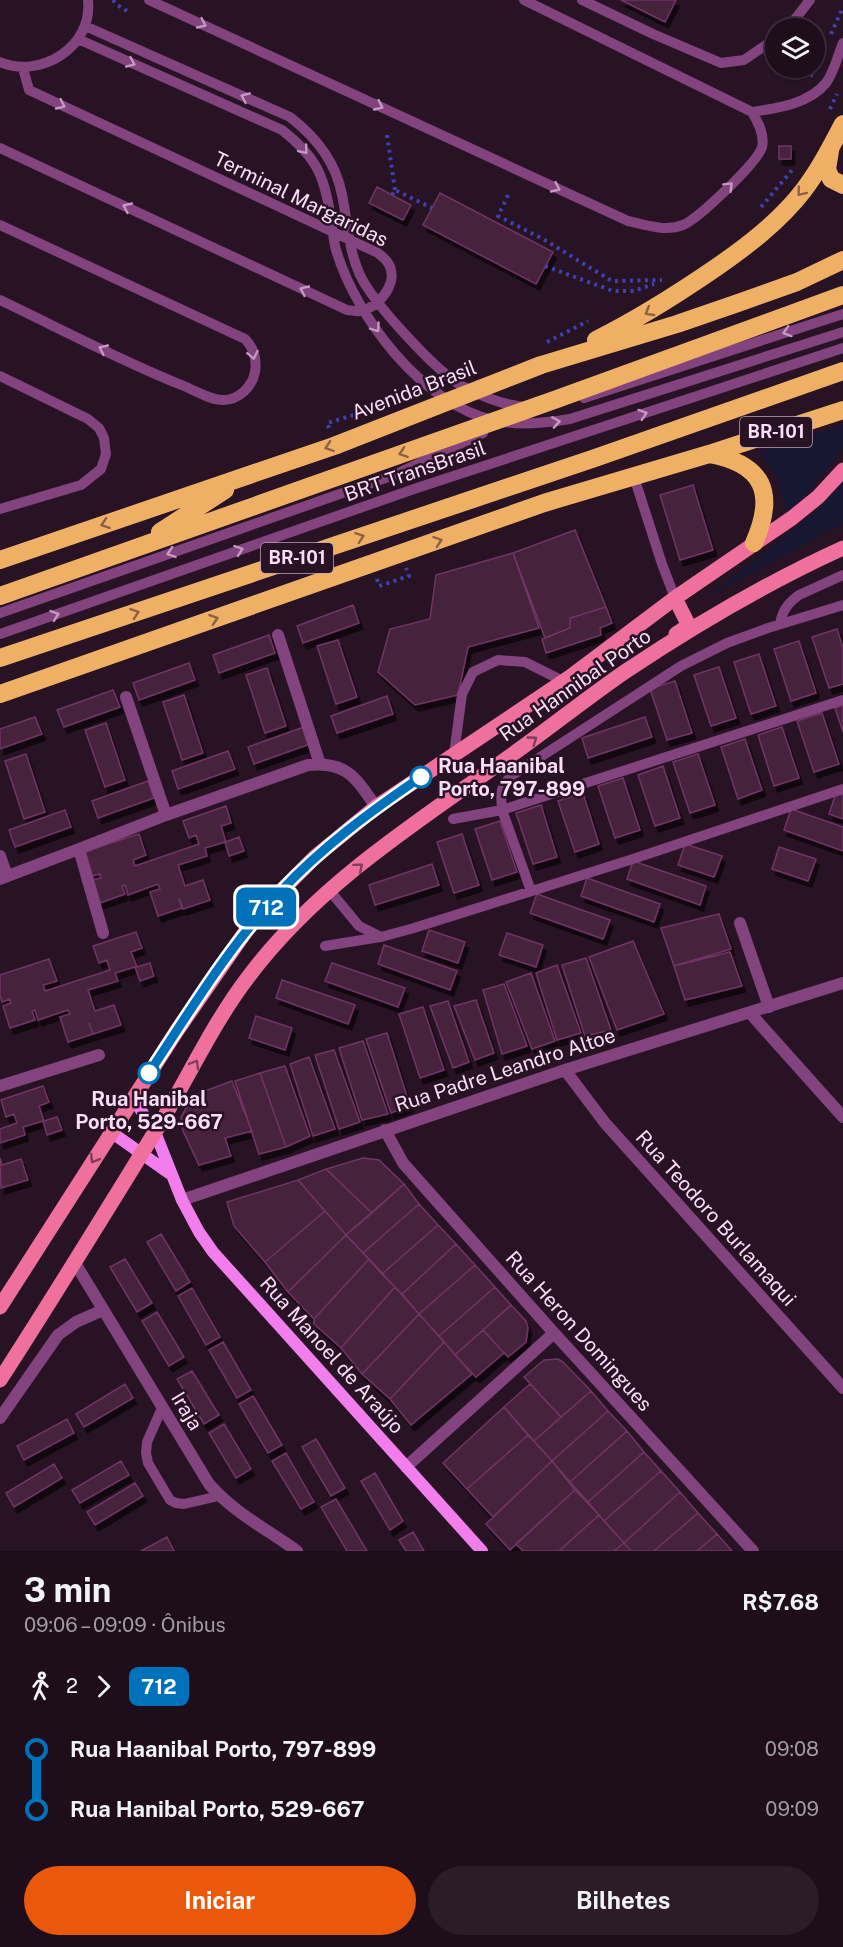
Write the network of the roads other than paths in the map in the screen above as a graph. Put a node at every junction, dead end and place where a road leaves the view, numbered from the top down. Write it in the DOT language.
graph roads {
  1 [pos="88,0"];
  2 [pos="149,0"];
  3 [pos="524,0"];
  4 [pos="582,0"];
  5 [pos="810,0"];
  6 [pos="796,18"];
  7 [pos="85,26"];
  8 [pos="78,39"];
  9 [pos="843,43"];
  10 [pos="765,46"];
  11 [pos="0,62"];
  12 [pos="23,68"];
  13 [pos="752,112"];
  14 [pos="835,122"];
  15 [pos="0,148"];
  16 [pos="830,149"];
  17 [pos="843,185"];
  18 [pos="0,225"];
  19 [pos="843,260"];
  20 [pos="843,295"];
  21 [pos="0,300"];
  22 [pos="843,314"];
  23 [pos="843,332"];
  24 [pos="843,348"];
  25 [pos="541,365"];
  26 [pos="843,371"];
  27 [pos="0,376"];
  28 [pos="557,399"];
  29 [pos="534,407"];
  30 [pos="843,410"];
  31 [pos="709,454"];
  32 [pos="595,458"];
  33 [pos="843,470"];
  34 [pos="252,474"];
  35 [pos="634,477"];
  36 [pos="0,509"];
  37 [pos="484,525"];
  38 [pos="754,543"];
  39 [pos="843,548"];
  40 [pos="131,549"];
  41 [pos="0,560"];
  42 [pos="843,575"];
  43 [pos="0,596"];
  44 [pos="675,598"];
  45 [pos="843,605"];
  46 [pos="0,613"];
  47 [pos="780,624"];
  48 [pos="0,634"];
  49 [pos="278,635"];
  50 [pos="0,658"];
  51 [pos="625,672"];
  52 [pos="563,681"];
  53 [pos="0,694"];
  54 [pos="126,697"];
  55 [pos="843,700"];
  56 [pos="454,754"];
  57 [pos="320,764"];
  58 [pos="843,789"];
  59 [pos="376,807"];
  60 [pos="502,810"];
  61 [pos="166,815"];
  62 [pos="453,819"];
  63 [pos="79,849"];
  64 [pos="0,856"];
  65 [pos="4,878"];
  66 [pos="330,891"];
  67 [pos="531,891"];
  68 [pos="740,923"];
  69 [pos="103,933"];
  70 [pos="381,937"];
  71 [pos="325,946"];
  72 [pos="843,983"];
  73 [pos="769,1007"];
  74 [pos="750,1013"];
  75 [pos="99,1055"];
  76 [pos="565,1070"];
  77 [pos="0,1086"];
  78 [pos="133,1098"];
  79 [pos="843,1117"];
  80 [pos="385,1130"];
  81 [pos="111,1132"];
  82 [pos="155,1132"];
  83 [pos="142,1153"];
  84 [pos="170,1173"];
  85 [pos="182,1200"];
  86 [pos="75,1263"];
  87 [pos="0,1307"];
  88 [pos="103,1310"];
  89 [pos="554,1333"];
  90 [pos="0,1380"];
  91 [pos="843,1388"];
  92 [pos="162,1408"];
  93 [pos="0,1418"];
  94 [pos="406,1467"];
  95 [pos="219,1496"];
  96 [pos="297,1551"];
  97 [pos="482,1551"];
  98 [pos="753,1551"];
  1 -- 7 [label="lane"];
  2 -- 13 [label="lane, one-way"];
  3 -- 13 [label="lane"];
  4 -- 10 [label="lane"];
  5 -- 6 [label="lane"];
  7 -- 8 [label="lane"];
  29 -- 7 [label="lane, one-way"];
  8 -- 12 [label="lane"];
  8 -- 23 [label="lane, one-way"];
  9 -- 13 [label="lane"];
  11 -- 12 [label="lane"];
  12 -- 15 [label="lane, Terminal Margaridas, one-way"];
  14 -- 16 [label="highway"];
  16 -- 17 [label="highway"];
  16 -- 25 [label="highway, one-way"];
  18 -- 21 [label="lane, one-way"];
  19 -- 25 [label="highway, Avenida Brasil"];
  20 -- 28 [label="highway"];
  22 -- 29 [label="lane, one-way"];
  48 -- 24 [label="lane, BRT TransBrasil, one-way"];
  25 -- 34 [label="highway, Avenida Brasil, one-way"];
  26 -- 32 [label="highway, BR-101"];
  27 -- 36 [label="lane"];
  28 -- 29 [label="highway"];
  28 -- 46 [label="lane, BRT TransBrasil, one-way"];
  29 -- 40 [label="highway, one-way"];
  30 -- 31 [label="highway, BR-101"];
  31 -- 35 [label="highway, BR-101"];
  31 -- 38 [label="highway"];
  32 -- 37 [label="highway"];
  50 -- 32 [label="highway, BR-101, one-way"];
  33 -- 38 [label="main road, Rua Hannibal Porto"];
  34 -- 40 [label="highway"];
  34 -- 41 [label="highway, Avenida Brasil, one-way"];
  35 -- 37 [label="highway, BR-101"];
  35 -- 44 [label="lane"];
  53 -- 37 [label="highway, BR-101, one-way"];
  38 -- 44 [label="main road, Rua Hannibal Porto"];
  39 -- 51 [label="main road, Rua Hannibal Porto"];
  40 -- 43 [label="highway"];
  42 -- 47 [label="lane"];
  44 -- 51 [label="main road"];
  44 -- 52 [label="main road, Rua Hannibal Porto"];
  45 -- 47 [label="lane"];
  47 -- 60 [label="lane"];
  49 -- 57 [label="street"];
  66 -- 51 [label="main road, Rua Hannibal Porto, one-way"];
  52 -- 56 [label="main road, Rua Hannibal Porto"];
  52 -- 56 [label="lane"];
  54 -- 61 [label="street"];
  55 -- 60 [label="lane"];
  56 -- 59 [label="main road, Rua Hannibal Porto"];
  57 -- 59 [label="street"];
  57 -- 61 [label="street"];
  58 -- 67 [label="lane"];
  59 -- 78 [label="main road, Rua Hannibal Porto"];
  60 -- 62 [label="lane"];
  60 -- 67 [label="lane"];
  61 -- 63 [label="street"];
  63 -- 65 [label="street"];
  63 -- 69 [label="street"];
  64 -- 65 [label="street"];
  66 -- 70 [label="lane"];
  82 -- 66 [label="main road, Rua Hannibal Porto, one-way"];
  67 -- 70 [label="lane"];
  68 -- 73 [label="street"];
  70 -- 71 [label="lane"];
  72 -- 73 [label="street, Rua Padre Leandro Altoe"];
  73 -- 74 [label="street, Rua Padre Leandro Altoe"];
  74 -- 76 [label="street, Rua Padre Leandro Altoe"];
  74 -- 79 [label="street"];
  75 -- 77 [label="street"];
  76 -- 80 [label="street, Rua Padre Leandro Altoe"];
  76 -- 91 [label="street, Rua Teodoro Burlamaqui"];
  78 -- 81 [label="main road, Rua Hannibal Porto"];
  78 -- 82 [label="street, Rua Manoel de Araújo"];
  80 -- 85 [label="street, Rua Padre Leandro Altoe"];
  80 -- 89 [label="street, Rua Heron Domingues"];
  81 -- 83 [label="street"];
  81 -- 87 [label="main road, Rua Hannibal Porto, one-way"];
  82 -- 83 [label="main road, Rua Hannibal Porto"];
  82 -- 84 [label="street, Rua Manoel de Araújo"];
  83 -- 84 [label="street"];
  83 -- 86 [label="main road, Rua Hannibal Porto"];
  84 -- 85 [label="street, Rua Manoel de Araújo"];
  85 -- 94 [label="street, Rua Manoel de Araújo"];
  86 -- 88 [label="street, Iraja"];
  86 -- 90 [label="main road, Rua Hannibal Porto"];
  88 -- 92 [label="street, Iraja"];
  88 -- 93 [label="street"];
  89 -- 94 [label="street"];
  89 -- 98 [label="street, Rua Heron Domingues"];
  92 -- 95 [label="street, Iraja"];
  92 -- 95 [label="lane"];
  94 -- 97 [label="street, Rua Manoel de Araújo"];
  95 -- 96 [label="street, Iraja"];
}
